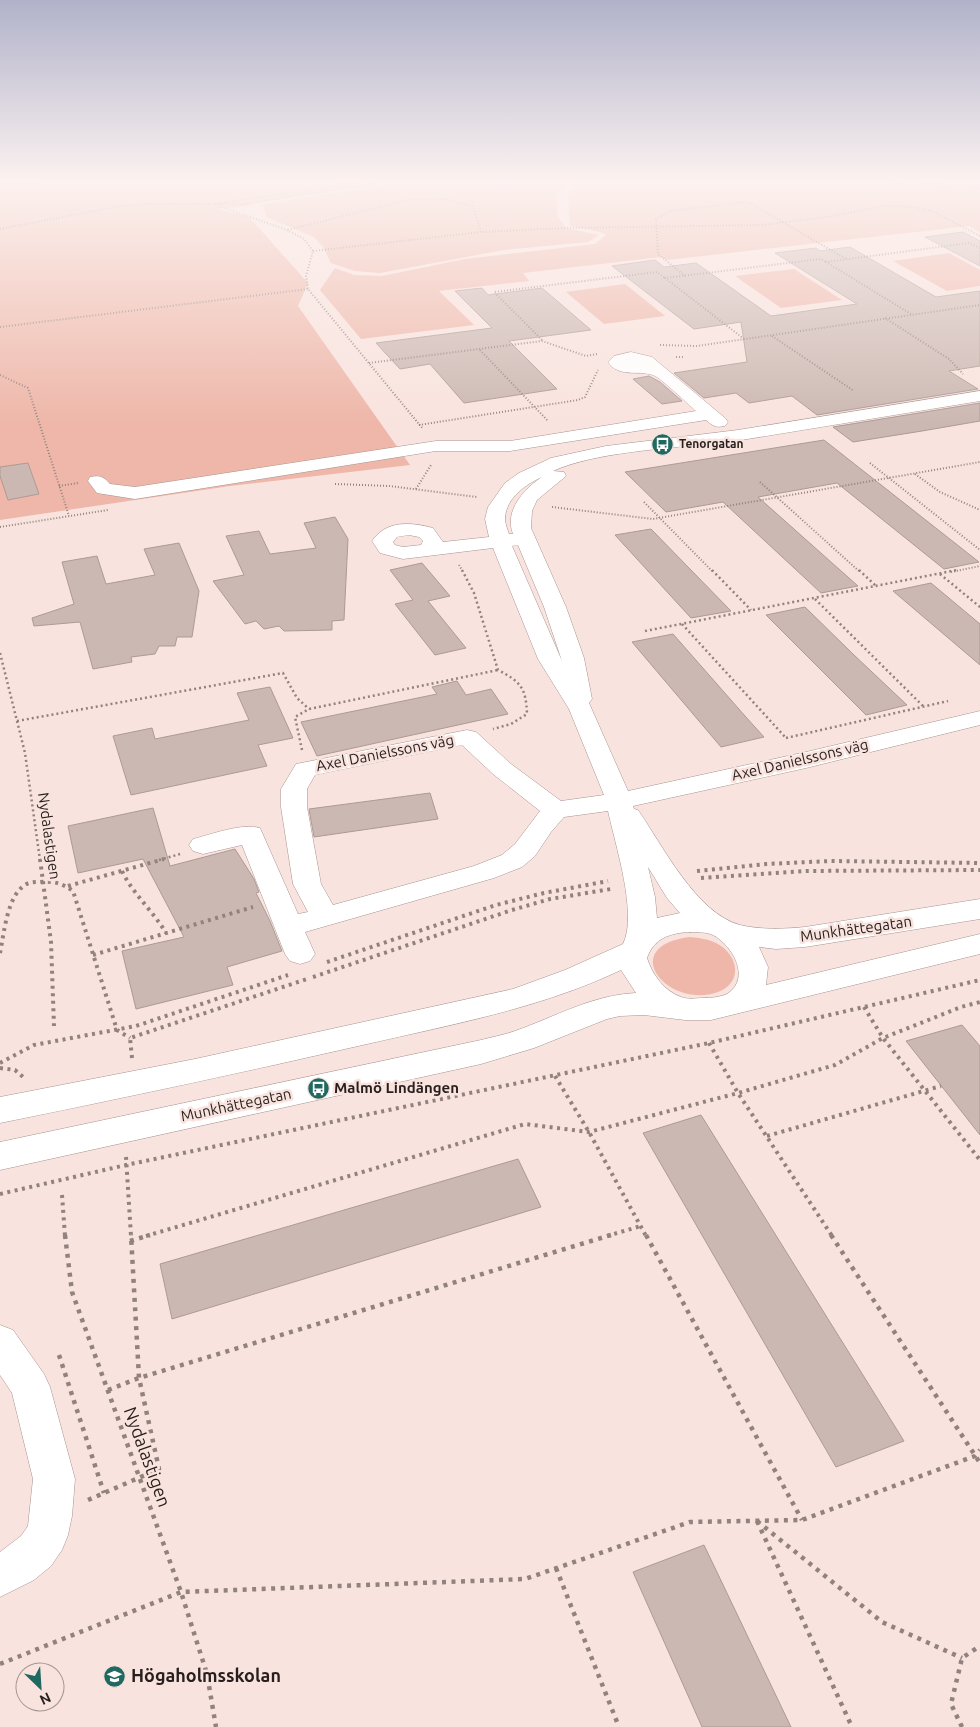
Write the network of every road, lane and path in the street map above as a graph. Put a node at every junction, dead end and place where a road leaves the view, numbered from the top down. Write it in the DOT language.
graph roads {
  1 [pos="310,262"];
  2 [pos="667,262"];
  3 [pos="800,262"];
  4 [pos="826,262"];
  5 [pos="685,276"];
  6 [pos="665,278"];
  7 [pos="308,289"];
  8 [pos="980,305"];
  9 [pos="911,314"];
  10 [pos="885,318"];
  11 [pos="0,327"];
  12 [pos="771,335"];
  13 [pos="745,339"];
  14 [pos="542,340"];
  15 [pos="654,346"];
  16 [pos="480,349"];
  17 [pos="605,353"];
  18 [pos="586,356"];
  19 [pos="592,362"];
  20 [pos="369,363"];
  21 [pos="599,368"];
  22 [pos="657,370"];
  23 [pos="963,374"];
  24 [pos="0,375"];
  25 [pos="854,391"];
  26 [pos="980,396"];
  27 [pos="535,408"];
  28 [pos="710,414"];
  29 [pos="548,421"];
  30 [pos="419,425"];
  31 [pos="736,435"];
  32 [pos="436,446"];
  33 [pos="980,462"];
  34 [pos="870,463"];
  35 [pos="915,473"];
  36 [pos="889,478"];
  37 [pos="97,481"];
  38 [pos="760,482"];
  39 [pos="416,489"];
  40 [pos="777,497"];
  41 [pos="644,502"];
  42 [pos="552,507"];
  43 [pos="980,510"];
  44 [pos="69,516"];
  45 [pos="660,518"];
  46 [pos="526,538"];
  47 [pos="500,541"];
  48 [pos="440,548"];
  49 [pos="980,550"];
  50 [pos="980,566"];
  51 [pos="940,574"];
  52 [pos="877,586"];
  53 [pos="814,598"];
  54 [pos="980,607"];
  55 [pos="751,610"];
  56 [pos="682,624"];
  57 [pos="646,631"];
  58 [pos="0,653"];
  59 [pos="498,670"];
  60 [pos="952,700"];
  61 [pos="924,707"];
  62 [pos="308,709"];
  63 [pos="581,709"];
  64 [pos="980,718"];
  65 [pos="17,722"];
  66 [pos="944,726"];
  67 [pos="468,736"];
  68 [pos="786,738"];
  69 [pos="806,760"];
  70 [pos="305,769"];
  71 [pos="619,801"];
  72 [pos="556,810"];
  73 [pos="204,845"];
  74 [pos="980,863"];
  75 [pos="980,870"];
  76 [pos="122,871"];
  77 [pos="694,872"];
  78 [pos="698,878"];
  79 [pos="43,882"];
  80 [pos="68,887"];
  81 [pos="611,889"];
  82 [pos="980,909"];
  83 [pos="283,914"];
  84 [pos="325,916"];
  85 [pos="724,930"];
  86 [pos="166,933"];
  87 [pos="980,944"];
  88 [pos="636,947"];
  89 [pos="0,953"];
  90 [pos="300,954"];
  91 [pos="93,955"];
  92 [pos="980,980"];
  93 [pos="738,1001"];
  94 [pos="980,1002"];
  95 [pos="674,1007"];
  96 [pos="864,1007"];
  97 [pos="54,1026"];
  98 [pos="130,1038"];
  99 [pos="883,1038"];
  100 [pos="709,1043"];
  101 [pos="133,1063"];
  102 [pos="0,1068"];
  103 [pos="555,1076"];
  104 [pos="30,1083"];
  105 [pos="941,1086"];
  106 [pos="738,1092"];
  107 [pos="926,1092"];
  108 [pos="0,1110"];
  109 [pos="589,1132"];
  110 [pos="766,1136"];
  111 [pos="174,1149"];
  112 [pos="126,1154"];
  113 [pos="0,1156"];
  114 [pos="174,1156"];
  115 [pos="980,1160"];
  116 [pos="126,1165"];
  117 [pos="0,1194"];
  118 [pos="62,1194"];
  119 [pos="641,1226"];
  120 [pos="130,1241"];
  121 [pos="0,1342"];
  122 [pos="59,1355"];
  123 [pos="139,1378"];
  124 [pos="108,1390"];
  125 [pos="980,1450"];
  126 [pos="975,1456"];
  127 [pos="980,1463"];
  128 [pos="140,1478"];
  129 [pos="104,1493"];
  130 [pos="51,1516"];
  131 [pos="756,1520"];
  132 [pos="802,1520"];
  133 [pos="556,1568"];
  134 [pos="0,1575"];
  135 [pos="181,1592"];
  136 [pos="980,1646"];
  137 [pos="962,1658"];
  138 [pos="0,1664"];
  139 [pos="216,1727"];
  140 [pos="619,1727"];
  141 [pos="852,1727"];
  142 [pos="962,1727"];
  1 -- 7 [label="path"];
  2 -- 5 [label="path"];
  3 -- 5 [label="path"];
  4 -- 9 [label="path"];
  5 -- 6 [label="path"];
  6 -- 13 [label="path"];
  6 -- 14 [label="path"];
  7 -- 11 [label="path"];
  7 -- 20 [label="path"];
  8 -- 9 [label="path"];
  9 -- 10 [label="path"];
  10 -- 12 [label="path"];
  10 -- 23 [label="path"];
  12 -- 13 [label="path"];
  12 -- 25 [label="path"];
  13 -- 15 [label="path"];
  14 -- 16 [label="path"];
  14 -- 18 [label="path"];
  16 -- 20 [label="path"];
  16 -- 27 [label="path"];
  17 -- 18 [label="path"];
  18 -- 19 [label="path"];
  20 -- 30 [label="path"];
  21 -- 27 [label="path"];
  22 -- 28 [label="street"];
  24 -- 44 [label="path"];
  26 -- 31 [label="street"];
  27 -- 29 [label="path"];
  27 -- 30 [label="path"];
  28 -- 31 [label="street"];
  28 -- 32 [label="street"];
  30 -- 32 [label="path"];
  31 -- 46 [label="street"];
  31 -- 47 [label="street"];
  32 -- 37 [label="street"];
  32 -- 39 [label="path"];
  33 -- 35 [label="path"];
  34 -- 36 [label="path"];
  35 -- 36 [label="path"];
  35 -- 43 [label="path"];
  36 -- 40 [label="path"];
  36 -- 49 [label="path"];
  38 -- 40 [label="path"];
  40 -- 45 [label="path"];
  40 -- 52 [label="path"];
  41 -- 45 [label="path"];
  42 -- 45 [label="path"];
  45 -- 55 [label="path"];
  46 -- 47 [label="street"];
  46 -- 63 [label="street"];
  47 -- 48 [label="street"];
  47 -- 63 [label="street"];
  48 -- 59 [label="path"];
  50 -- 51 [label="path"];
  51 -- 52 [label="path"];
  51 -- 54 [label="path"];
  52 -- 53 [label="path"];
  53 -- 55 [label="path"];
  53 -- 61 [label="path"];
  55 -- 56 [label="path"];
  56 -- 57 [label="path"];
  56 -- 68 [label="path"];
  58 -- 65 [label="path, Nydalastigen"];
  59 -- 62 [label="path"];
  59 -- 67 [label="path"];
  60 -- 61 [label="path"];
  61 -- 66 [label="path"];
  61 -- 68 [label="path"];
  62 -- 65 [label="path"];
  62 -- 70 [label="path"];
  63 -- 71 [label="street"];
  64 -- 66 [label="street, Axel Danielssons väg"];
  65 -- 79 [label="path, Nydalastigen"];
  66 -- 69 [label="street, Axel Danielssons väg"];
  67 -- 70 [label="street, Axel Danielssons väg"];
  67 -- 72 [label="street, Axel Danielssons väg"];
  68 -- 69 [label="path"];
  69 -- 71 [label="street, Axel Danielssons väg"];
  70 -- 84 [label="street, Axel Danielssons väg"];
  71 -- 72 [label="street, Axel Danielssons väg"];
  71 -- 85 [label="street"];
  71 -- 88 [label="street"];
  72 -- 84 [label="street"];
  73 -- 76 [label="path"];
  73 -- 83 [label="street"];
  74 -- 77 [label="path"];
  75 -- 78 [label="path"];
  76 -- 80 [label="path"];
  76 -- 86 [label="path"];
  79 -- 80 [label="path"];
  79 -- 89 [label="path"];
  79 -- 97 [label="path, Nydalastigen"];
  80 -- 91 [label="path"];
  81 -- 98 [label="path"];
  82 -- 85 [label="street, Munkhättegatan"];
  83 -- 84 [label="street"];
  83 -- 86 [label="path"];
  83 -- 90 [label="street"];
  85 -- 88 [label="street, Munkhättegatan"];
  85 -- 93 [label="street"];
  86 -- 91 [label="path"];
  87 -- 93 [label="street, Munkhättegatan"];
  88 -- 95 [label="street, Munkhättegatan"];
  88 -- 108 [label="street, Munkhättegatan"];
  91 -- 98 [label="path"];
  92 -- 96 [label="path"];
  93 -- 95 [label="street, Munkhättegatan"];
  94 -- 99 [label="path"];
  95 -- 113 [label="street, Munkhättegatan"];
  96 -- 99 [label="path"];
  96 -- 100 [label="path"];
  98 -- 101 [label="path"];
  99 -- 106 [label="path"];
  99 -- 107 [label="path"];
  100 -- 103 [label="path"];
  100 -- 106 [label="path"];
  102 -- 104 [label="path"];
  103 -- 109 [label="path"];
  103 -- 114 [label="path"];
  105 -- 107 [label="path"];
  106 -- 109 [label="path"];
  106 -- 110 [label="path"];
  107 -- 110 [label="path"];
  107 -- 115 [label="path"];
  109 -- 119 [label="path"];
  109 -- 120 [label="path"];
  110 -- 126 [label="path"];
  111 -- 114 [label="path"];
  112 -- 116 [label="path"];
  114 -- 116 [label="path"];
  116 -- 117 [label="path"];
  116 -- 120 [label="path"];
  118 -- 124 [label="path, Nydalastigen"];
  119 -- 123 [label="path"];
  119 -- 132 [label="path"];
  120 -- 123 [label="path"];
  121 -- 130 [label="street"];
  122 -- 129 [label="path"];
  123 -- 124 [label="path"];
  123 -- 128 [label="path"];
  124 -- 128 [label="path, Nydalastigen"];
  125 -- 126 [label="path"];
  126 -- 127 [label="path"];
  126 -- 132 [label="path"];
  128 -- 129 [label="path"];
  128 -- 135 [label="path, Nydalastigen"];
  129 -- 130 [label="path"];
  130 -- 134 [label="street"];
  131 -- 132 [label="path"];
  131 -- 133 [label="path"];
  131 -- 137 [label="path"];
  131 -- 141 [label="path"];
  133 -- 135 [label="path"];
  133 -- 140 [label="path"];
  135 -- 138 [label="path"];
  135 -- 139 [label="path, Nydalastigen"];
  136 -- 137 [label="path"];
  137 -- 142 [label="path"];
}
